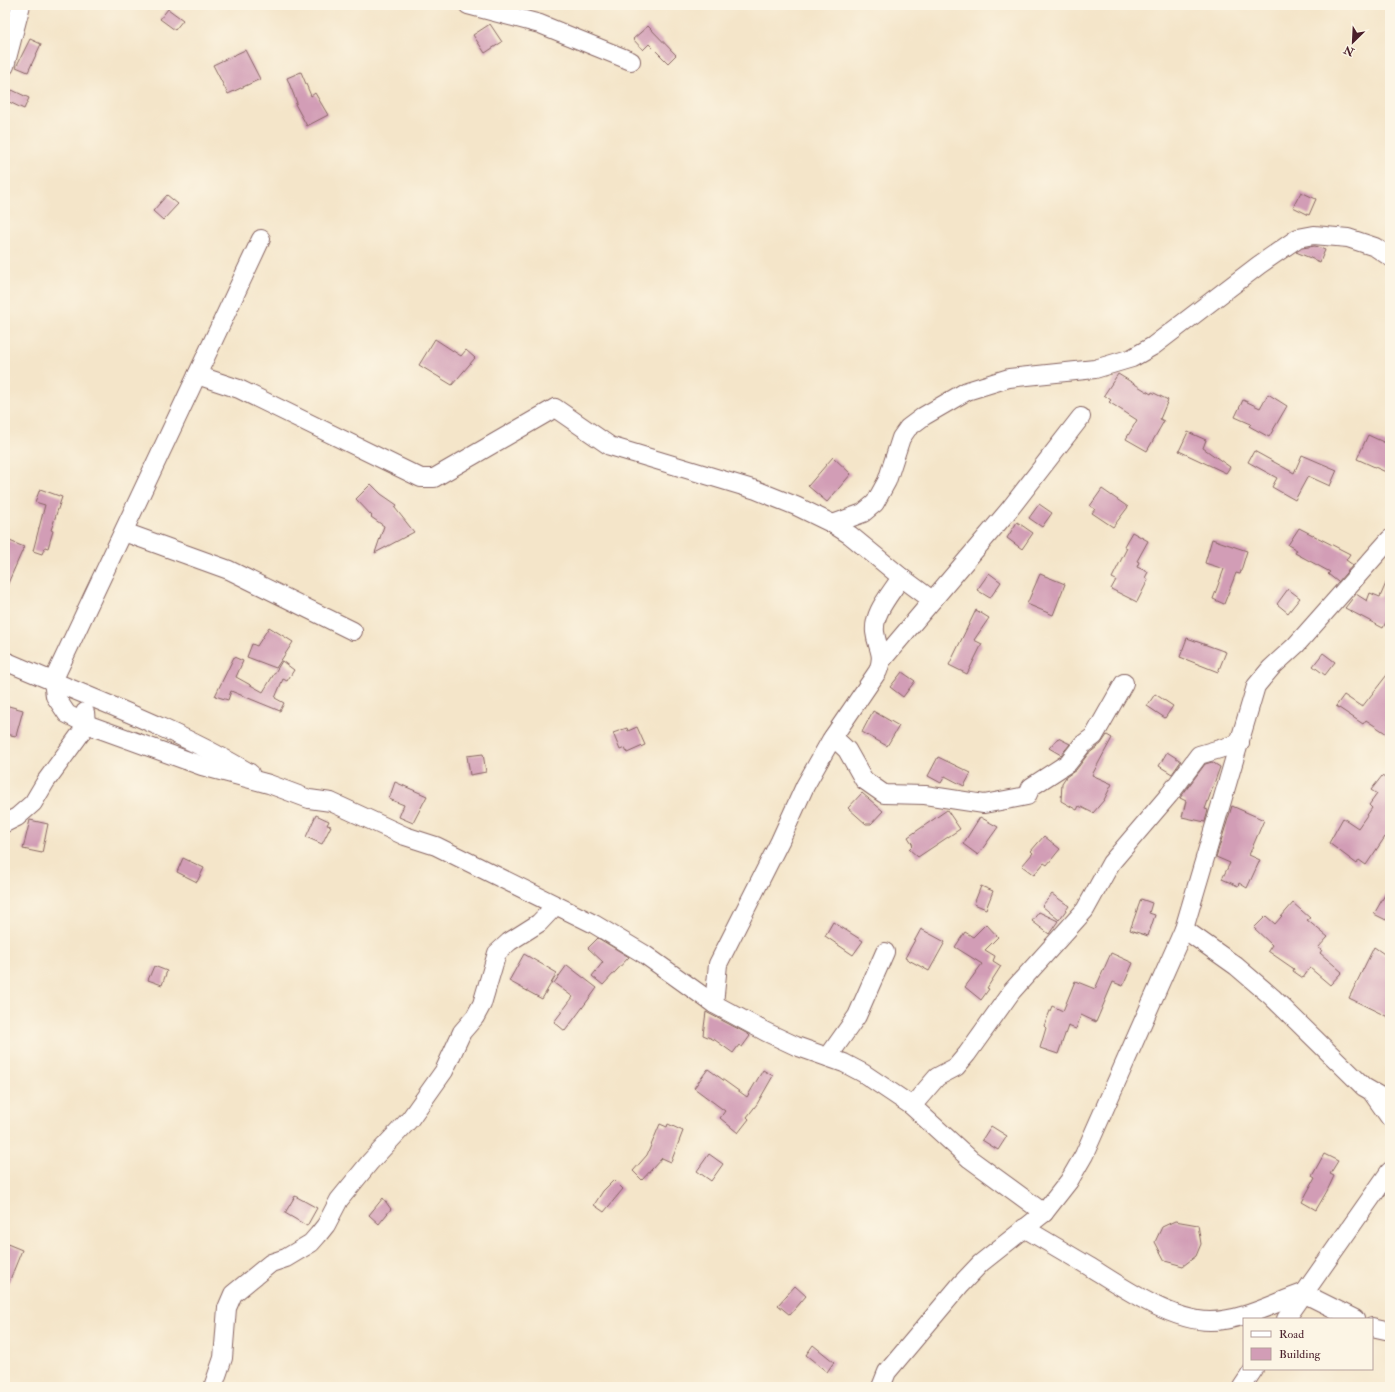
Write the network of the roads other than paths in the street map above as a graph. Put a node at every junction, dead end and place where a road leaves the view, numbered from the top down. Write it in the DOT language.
graph roads {
  1 [pos="468,5"];
  2 [pos="16,7"];
  3 [pos="631,61"];
  4 [pos="5,66"];
  5 [pos="261,239"];
  6 [pos="1390,257"];
  7 [pos="198,375"];
  8 [pos="1080,417"];
  9 [pos="833,524"];
  10 [pos="124,532"];
  11 [pos="1390,539"];
  12 [pos="901,577"];
  13 [pos="932,600"];
  14 [pos="353,632"];
  15 [pos="882,660"];
  16 [pos="5,661"];
  17 [pos="53,682"];
  18 [pos="1124,683"];
  19 [pos="82,694"];
  20 [pos="86,724"];
  21 [pos="833,737"];
  22 [pos="1240,743"];
  23 [pos="269,784"];
  24 [pos="5,823"];
  25 [pos="555,906"];
  26 [pos="1184,929"];
  27 [pos="886,952"];
  28 [pos="714,1004"];
  29 [pos="828,1057"];
  30 [pos="1372,1093"];
  31 [pos="1390,1102"];
  32 [pos="912,1106"];
  33 [pos="1390,1118"];
  34 [pos="1390,1171"];
  35 [pos="1390,1195"];
  36 [pos="1366,1204"];
  37 [pos="1044,1213"];
  38 [pos="1024,1228"];
  39 [pos="1303,1293"];
  40 [pos="1287,1318"];
  41 [pos="1353,1318"];
  42 [pos="1373,1326"];
  43 [pos="1390,1331"];
  44 [pos="1253,1370"];
  45 [pos="213,1387"];
  46 [pos="881,1387"];
  47 [pos="1242,1387"];
  1 -- 3 [label="street"];
  2 -- 4 [label="street"];
  5 -- 7 [label="street"];
  6 -- 9 [label="street"];
  7 -- 9 [label="street"];
  7 -- 10 [label="street"];
  8 -- 13 [label="street"];
  9 -- 12 [label="street"];
  10 -- 14 [label="street"];
  10 -- 17 [label="street"];
  11 -- 22 [label="street"];
  12 -- 13 [label="street"];
  12 -- 15 [label="street"];
  13 -- 15 [label="street"];
  15 -- 21 [label="street"];
  16 -- 17 [label="street"];
  17 -- 19 [label="street"];
  17 -- 20 [label="street"];
  18 -- 21 [label="street"];
  19 -- 20 [label="street"];
  19 -- 23 [label="street"];
  20 -- 23 [label="street"];
  20 -- 24 [label="street"];
  21 -- 28 [label="street"];
  22 -- 26 [label="street"];
  22 -- 32 [label="street"];
  23 -- 25 [label="street"];
  25 -- 28 [label="street"];
  25 -- 45 [label="street"];
  26 -- 30 [label="street"];
  26 -- 37 [label="street"];
  27 -- 29 [label="street"];
  28 -- 29 [label="street"];
  29 -- 32 [label="street"];
  30 -- 31 [label="street"];
  30 -- 33 [label="street"];
  32 -- 37 [label="street"];
  34 -- 36 [label="street"];
  35 -- 36 [label="street"];
  36 -- 39 [label="street"];
  37 -- 38 [label="street"];
  38 -- 39 [label="street"];
  38 -- 46 [label="street"];
  39 -- 40 [label="street"];
  39 -- 41 [label="street"];
  42 -- 43 [label="street"];
  44 -- 47 [label="street"];
}
